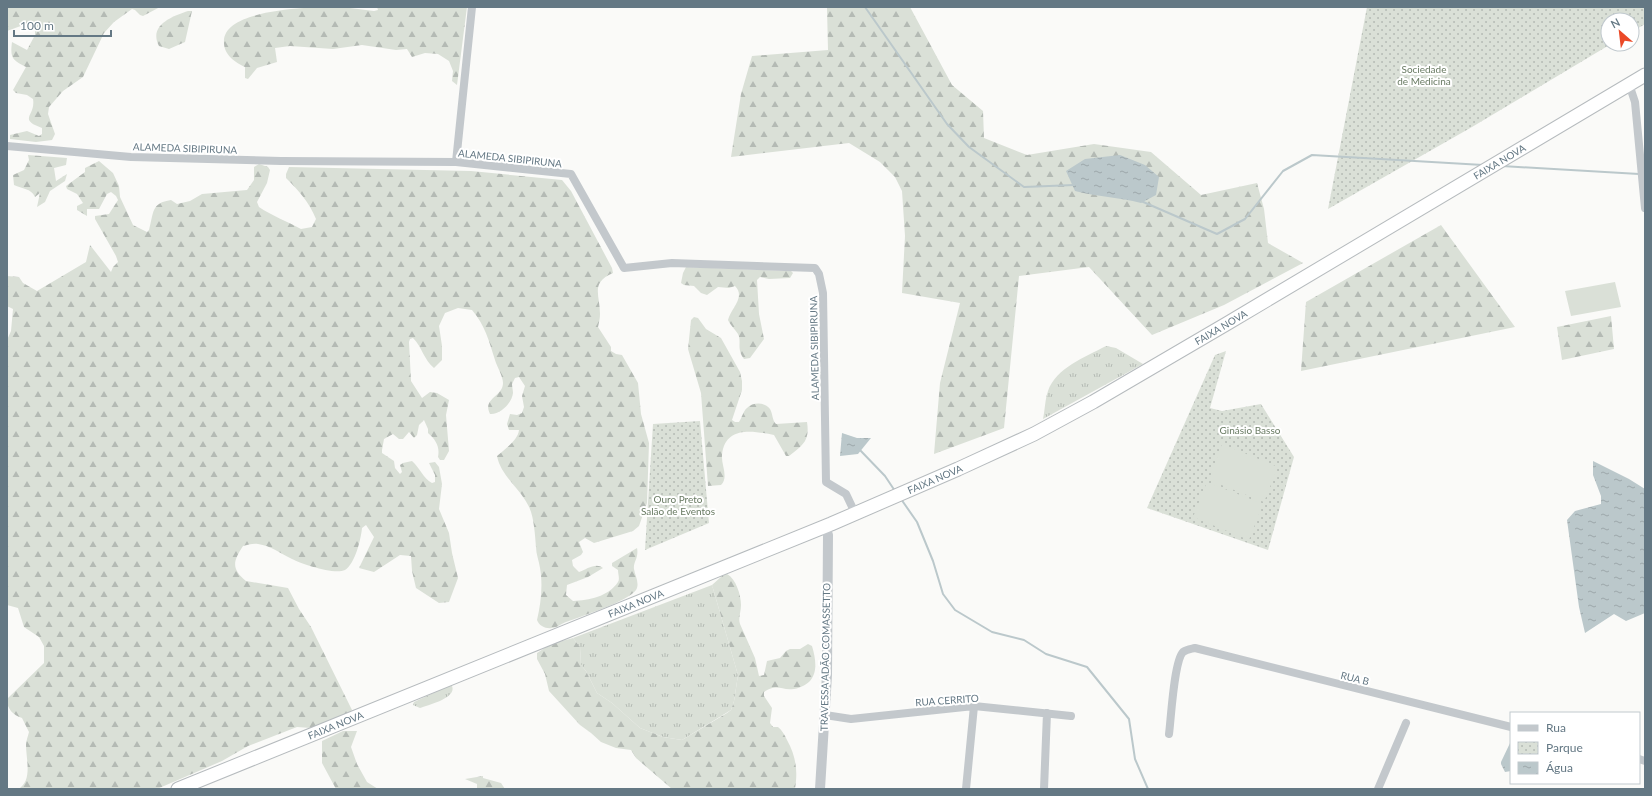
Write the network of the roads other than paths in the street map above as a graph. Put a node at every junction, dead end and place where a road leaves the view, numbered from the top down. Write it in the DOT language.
graph roads {
  1 [pos="472,7"];
  2 [pos="1645,75"];
  3 [pos="1629,84"];
  4 [pos="7,146"];
  5 [pos="456,162"];
  6 [pos="1645,208"];
  7 [pos="855,513"];
  8 [pos="825,526"];
  9 [pos="974,706"];
  10 [pos="1048,713"];
  11 [pos="825,715"];
  12 [pos="1071,716"];
  13 [pos="1406,723"];
  14 [pos="1510,727"];
  15 [pos="1169,734"];
  16 [pos="178,789"];
  17 [pos="820,789"];
  18 [pos="966,789"];
  19 [pos="1044,789"];
  20 [pos="1378,789"];
  1 -- 5 [label="street"];
  2 -- 3 [label="highway, FAIXA NOVA"];
  3 -- 6 [label="street"];
  3 -- 7 [label="highway, FAIXA NOVA"];
  4 -- 5 [label="street, ALAMEDA SIBIPIRUNA"];
  5 -- 7 [label="street, ALAMEDA SIBIPIRUNA"];
  7 -- 8 [label="highway, FAIXA NOVA"];
  8 -- 11 [label="street, TRAVESSA ADÃO COMASSETTO"];
  8 -- 16 [label="highway, FAIXA NOVA"];
  9 -- 10 [label="street, RUA CERRITO"];
  9 -- 11 [label="street, RUA CERRITO"];
  9 -- 18 [label="street"];
  10 -- 12 [label="street, RUA CERRITO"];
  10 -- 19 [label="street"];
  11 -- 17 [label="street, TRAVESSA ADÃO COMASSETTO"];
  13 -- 20 [label="street"];
  14 -- 15 [label="street, RUA B"];
}
